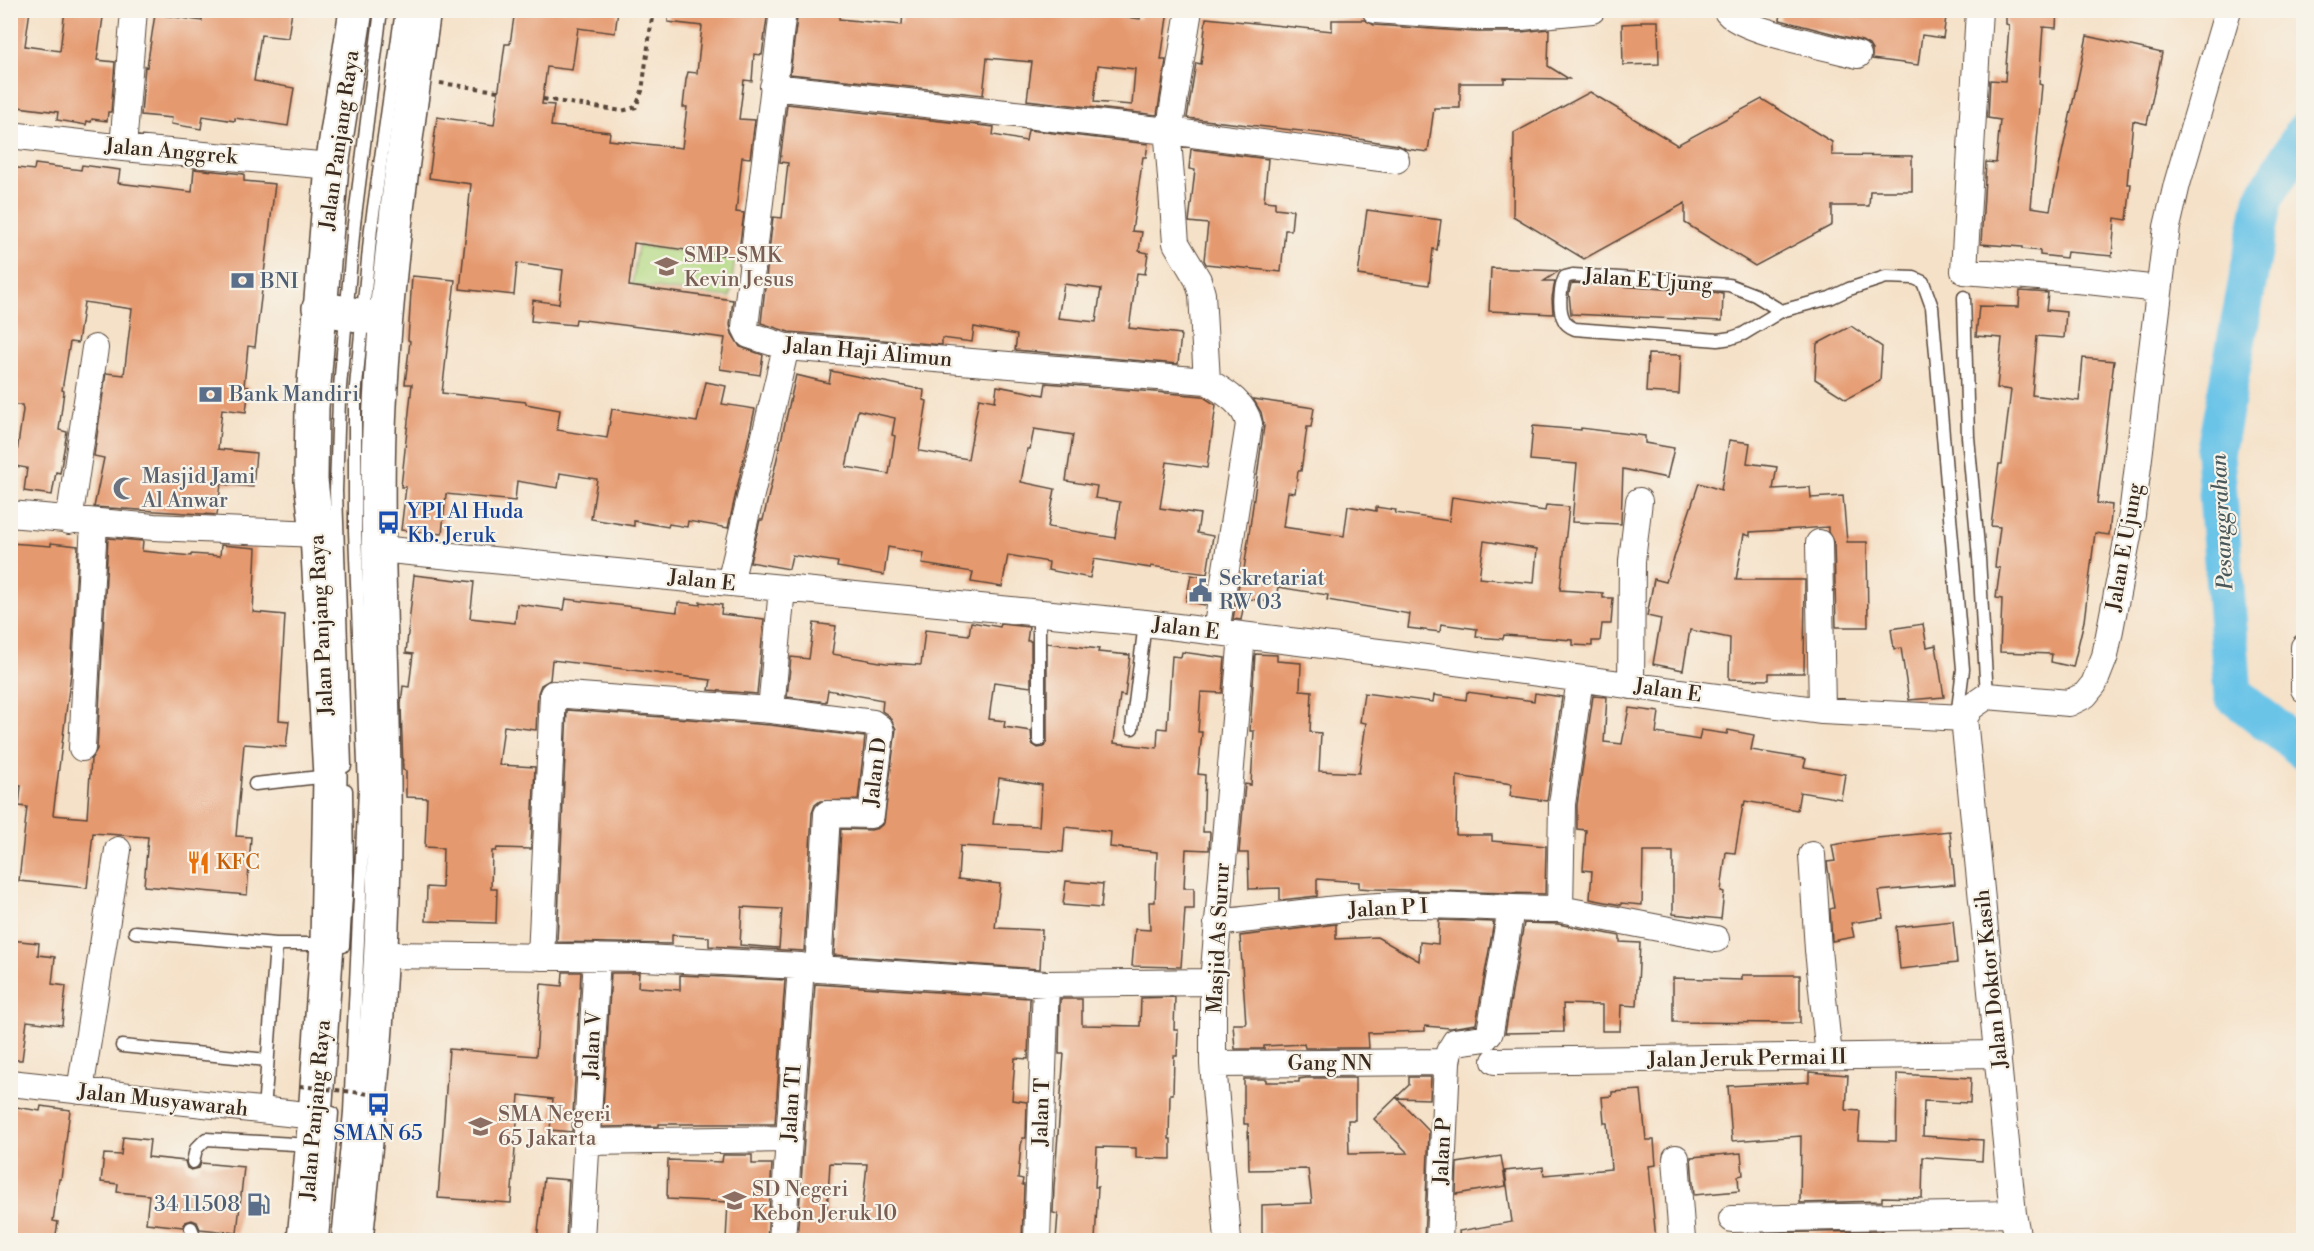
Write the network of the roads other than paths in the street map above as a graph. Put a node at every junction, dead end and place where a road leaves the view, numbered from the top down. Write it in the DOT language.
graph roads {
  1 [pos="134,10"];
  2 [pos="357,10"];
  3 [pos="381,10"];
  4 [pos="402,10"];
  5 [pos="424,10"];
  6 [pos="783,10"];
  7 [pos="1190,10"];
  8 [pos="1375,10"];
  9 [pos="1592,10"];
  10 [pos="1726,10"];
  11 [pos="1979,10"];
  12 [pos="2228,10"];
  13 [pos="1539,12"];
  14 [pos="1858,55"];
  15 [pos="773,87"];
  16 [pos="1168,131"];
  17 [pos="10,135"];
  18 [pos="123,148"];
  19 [pos="1396,160"];
  20 [pos="332,166"];
  21 [pos="2158,289"];
  22 [pos="1964,297"];
  23 [pos="1781,311"];
  24 [pos="353,314"];
  25 [pos="786,347"];
  26 [pos="94,348"];
  27 [pos="1207,381"];
  28 [pos="1639,501"];
  29 [pos="10,514"];
  30 [pos="69,521"];
  31 [pos="94,523"];
  32 [pos="317,534"];
  33 [pos="1819,543"];
  34 [pos="379,549"];
  35 [pos="730,583"];
  36 [pos="782,588"];
  37 [pos="1040,614"];
  38 [pos="1145,623"];
  39 [pos="1216,632"];
  40 [pos="1242,635"];
  41 [pos="2304,647"];
  42 [pos="1580,679"];
  43 [pos="1631,686"];
  44 [pos="1985,689"];
  45 [pos="2304,689"];
  46 [pos="771,710"];
  47 [pos="1822,711"];
  48 [pos="1960,718"];
  49 [pos="1132,728"];
  50 [pos="1040,740"];
  51 [pos="82,748"];
  52 [pos="330,776"];
  53 [pos="255,784"];
  54 [pos="118,850"];
  55 [pos="1812,855"];
  56 [pos="1511,909"];
  57 [pos="1560,909"];
  58 [pos="1217,923"];
  59 [pos="135,932"];
  60 [pos="1716,939"];
  61 [pos="276,944"];
  62 [pos="334,949"];
  63 [pos="381,955"];
  64 [pos="541,957"];
  65 [pos="597,957"];
  66 [pos="809,968"];
  67 [pos="1213,982"];
  68 [pos="1046,984"];
  69 [pos="122,1046"];
  70 [pos="1998,1054"];
  71 [pos="1829,1056"];
  72 [pos="267,1060"];
  73 [pos="1496,1061"];
  74 [pos="1447,1062"];
  75 [pos="1213,1064"];
  76 [pos="10,1083"];
  77 [pos="80,1091"];
  78 [pos="264,1111"];
  79 [pos="314,1125"];
  80 [pos="789,1138"];
  81 [pos="586,1142"];
  82 [pos="1676,1158"];
  83 [pos="193,1162"];
  84 [pos="2013,1214"];
  85 [pos="1732,1219"];
  86 [pos="191,1228"];
  87 [pos="204,1240"];
  88 [pos="304,1240"];
  89 [pos="322,1240"];
  90 [pos="338,1240"];
  91 [pos="356,1240"];
  92 [pos="581,1240"];
  93 [pos="782,1240"];
  94 [pos="1037,1240"];
  95 [pos="1228,1240"];
  96 [pos="1438,1240"];
  97 [pos="1682,1240"];
  98 [pos="2018,1240"];
  1 -- 18 [label="street"];
  2 -- 20 [label="main road, Jalan Panjang Raya"];
  3 -- 24 [label="lane"];
  4 -- 24 [label="lane"];
  5 -- 24 [label="main road, Jalan Panjang Raya"];
  6 -- 15 [label="street, Jalan Haji Alimun"];
  7 -- 16 [label="street"];
  8 -- 13 [label="street"];
  9 -- 13 [label="street"];
  10 -- 14 [label="street"];
  11 -- 21 [label="street"];
  12 -- 21 [label="street, Jalan E Ujung"];
  15 -- 16 [label="street"];
  15 -- 25 [label="street, Jalan Haji Alimun"];
  16 -- 19 [label="street"];
  16 -- 27 [label="street"];
  17 -- 18 [label="street, Jalan Anggrek"];
  18 -- 20 [label="street, Jalan Anggrek"];
  20 -- 24 [label="main road, Jalan Panjang Raya"];
  21 -- 44 [label="street, Jalan E Ujung"];
  22 -- 44 [label="lane"];
  23 -- 23 [label="lane, Jalan E Ujung"];
  23 -- 48 [label="lane, Jalan E Ujung"];
  24 -- 32 [label="main road, Jalan Panjang Raya"];
  24 -- 34 [label="main road, Jalan Panjang Raya"];
  24 -- 62 [label="lane"];
  24 -- 90 [label="lane"];
  25 -- 27 [label="street, Jalan Haji Alimun"];
  25 -- 35 [label="street"];
  26 -- 30 [label="street"];
  27 -- 39 [label="street"];
  28 -- 43 [label="street"];
  29 -- 30 [label="street"];
  30 -- 31 [label="street"];
  31 -- 32 [label="street"];
  31 -- 51 [label="street"];
  32 -- 52 [label="main road, Jalan Panjang Raya"];
  33 -- 47 [label="street"];
  34 -- 35 [label="street, Jalan E"];
  34 -- 63 [label="main road, Jalan Panjang Raya"];
  35 -- 36 [label="street, Jalan E"];
  36 -- 37 [label="street, Jalan E"];
  36 -- 46 [label="street"];
  37 -- 38 [label="street, Jalan E"];
  37 -- 50 [label="lane"];
  38 -- 39 [label="street, Jalan E"];
  38 -- 49 [label="lane"];
  39 -- 40 [label="street, Jalan E"];
  40 -- 42 [label="street, Jalan E"];
  40 -- 58 [label="street, Masjid As Surur"];
  41 -- 45 [label="street"];
  42 -- 43 [label="street, Jalan E"];
  42 -- 57 [label="street"];
  43 -- 47 [label="street, Jalan E"];
  44 -- 48 [label="street"];
  46 -- 64 [label="street"];
  46 -- 66 [label="street, Jalan D"];
  47 -- 48 [label="street, Jalan E"];
  48 -- 70 [label="street, Jalan Doktor Kasih"];
  52 -- 53 [label="lane"];
  52 -- 62 [label="main road, Jalan Panjang Raya"];
  54 -- 77 [label="street"];
  55 -- 71 [label="street"];
  56 -- 57 [label="street, Jalan P I"];
  56 -- 58 [label="street, Jalan P I"];
  56 -- 74 [label="street"];
  57 -- 60 [label="street, Jalan P I"];
  58 -- 67 [label="street, Masjid As Surur"];
  59 -- 61 [label="lane"];
  61 -- 62 [label="lane"];
  61 -- 72 [label="lane"];
  62 -- 79 [label="main road, Jalan Panjang Raya"];
  63 -- 64 [label="street"];
  63 -- 91 [label="main road, Jalan Panjang Raya"];
  64 -- 65 [label="street"];
  65 -- 66 [label="street"];
  65 -- 81 [label="street, Jalan V"];
  66 -- 68 [label="street"];
  66 -- 80 [label="street, Jalan T1"];
  67 -- 68 [label="street"];
  67 -- 75 [label="street, Masjid As Surur"];
  68 -- 94 [label="street, Jalan T"];
  69 -- 72 [label="lane"];
  70 -- 71 [label="street, Jalan Jeruk Permai II"];
  70 -- 84 [label="street, Jalan Doktor Kasih"];
  71 -- 73 [label="street, Jalan Jeruk Permai II"];
  72 -- 78 [label="lane"];
  74 -- 75 [label="street, Gang NN"];
  74 -- 96 [label="street, Jalan P"];
  75 -- 95 [label="street, Masjid As Surur"];
  76 -- 77 [label="street, Jalan Musyawarah"];
  77 -- 78 [label="street, Jalan Musyawarah"];
  78 -- 79 [label="street, Jalan Musyawarah"];
  79 -- 83 [label="lane"];
  79 -- 88 [label="main road, Jalan Panjang Raya"];
  79 -- 89 [label="lane"];
  80 -- 81 [label="street"];
  80 -- 93 [label="street, Jalan T1"];
  81 -- 92 [label="street, Jalan V"];
  82 -- 97 [label="street"];
  84 -- 85 [label="street"];
  84 -- 98 [label="street, Jalan Doktor Kasih"];
  86 -- 87 [label="lane"];
}
